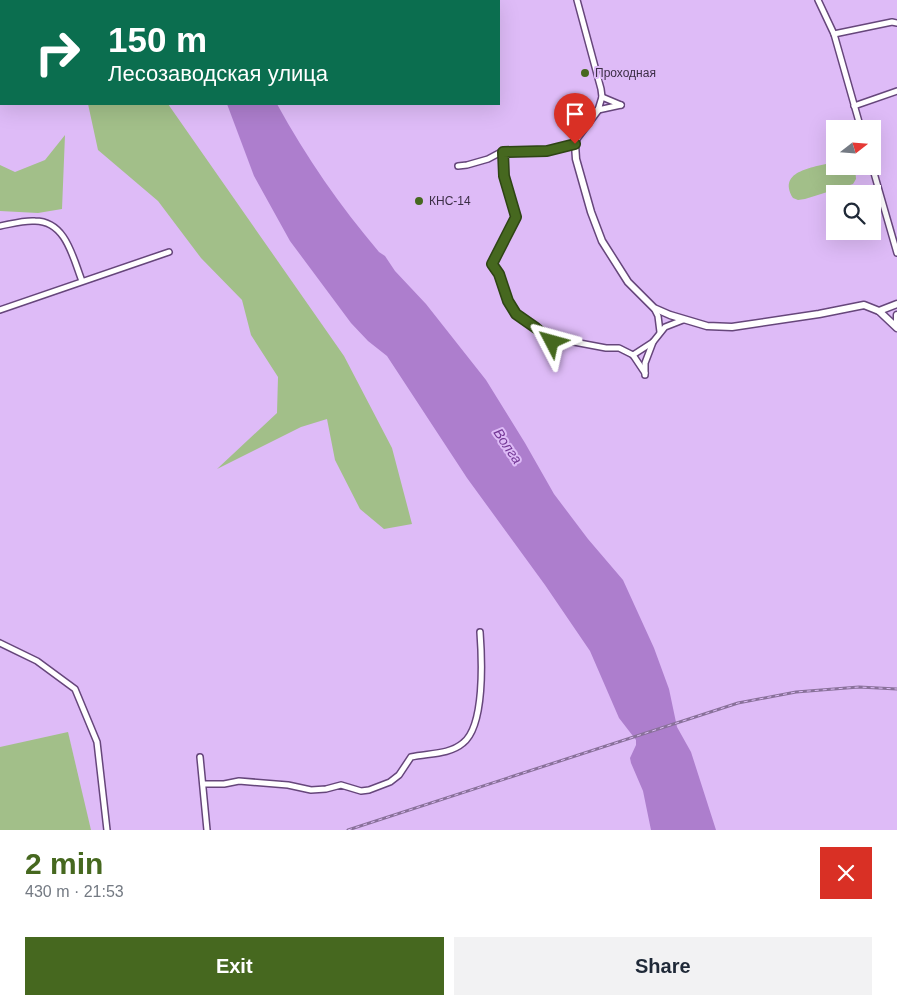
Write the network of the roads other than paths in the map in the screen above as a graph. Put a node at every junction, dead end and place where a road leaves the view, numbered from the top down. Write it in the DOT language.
graph roads {
  1 [pos="577,0"];
  2 [pos="818,0"];
  3 [pos="897,23"];
  4 [pos="834,34"];
  5 [pos="897,91"];
  6 [pos="602,97"];
  7 [pos="854,106"];
  8 [pos="598,110"];
  9 [pos="858,120"];
  10 [pos="575,144"];
  11 [pos="503,152"];
  12 [pos="458,166"];
  13 [pos="875,175"];
  14 [pos="0,226"];
  15 [pos="169,252"];
  16 [pos="897,253"];
  17 [pos="82,282"];
  18 [pos="897,304"];
  19 [pos="654,308"];
  20 [pos="0,310"];
  21 [pos="879,310"];
  22 [pos="897,315"];
  23 [pos="683,320"];
  24 [pos="897,327"];
  25 [pos="660,332"];
  26 [pos="653,342"];
  27 [pos="633,355"];
  28 [pos="480,632"];
  29 [pos="0,642"];
  30 [pos="200,757"];
  31 [pos="203,784"];
  32 [pos="107,830"];
  33 [pos="207,830"];
  1 -- 6 [label="street"];
  2 -- 4 [label="street"];
  3 -- 4 [label="street"];
  4 -- 7 [label="street"];
  5 -- 7 [label="street"];
  6 -- 8 [label="street"];
  6 -- 8 [label="street"];
  7 -- 9 [label="street"];
  8 -- 10 [label="street"];
  10 -- 11 [label="street"];
  10 -- 19 [label="street"];
  11 -- 12 [label="street"];
  11 -- 27 [label="street"];
  13 -- 16 [label="street"];
  14 -- 17 [label="street"];
  15 -- 17 [label="street"];
  17 -- 20 [label="street"];
  18 -- 21 [label="street"];
  19 -- 23 [label="street"];
  19 -- 25 [label="street"];
  21 -- 23 [label="street"];
  21 -- 24 [label="street"];
  22 -- 24 [label="street"];
  23 -- 25 [label="street"];
  25 -- 26 [label="street"];
  26 -- 27 [label="street"];
  26 -- 27 [label="street"];
  28 -- 31 [label="street"];
  29 -- 32 [label="street"];
  30 -- 31 [label="street"];
  31 -- 33 [label="street"];
}
